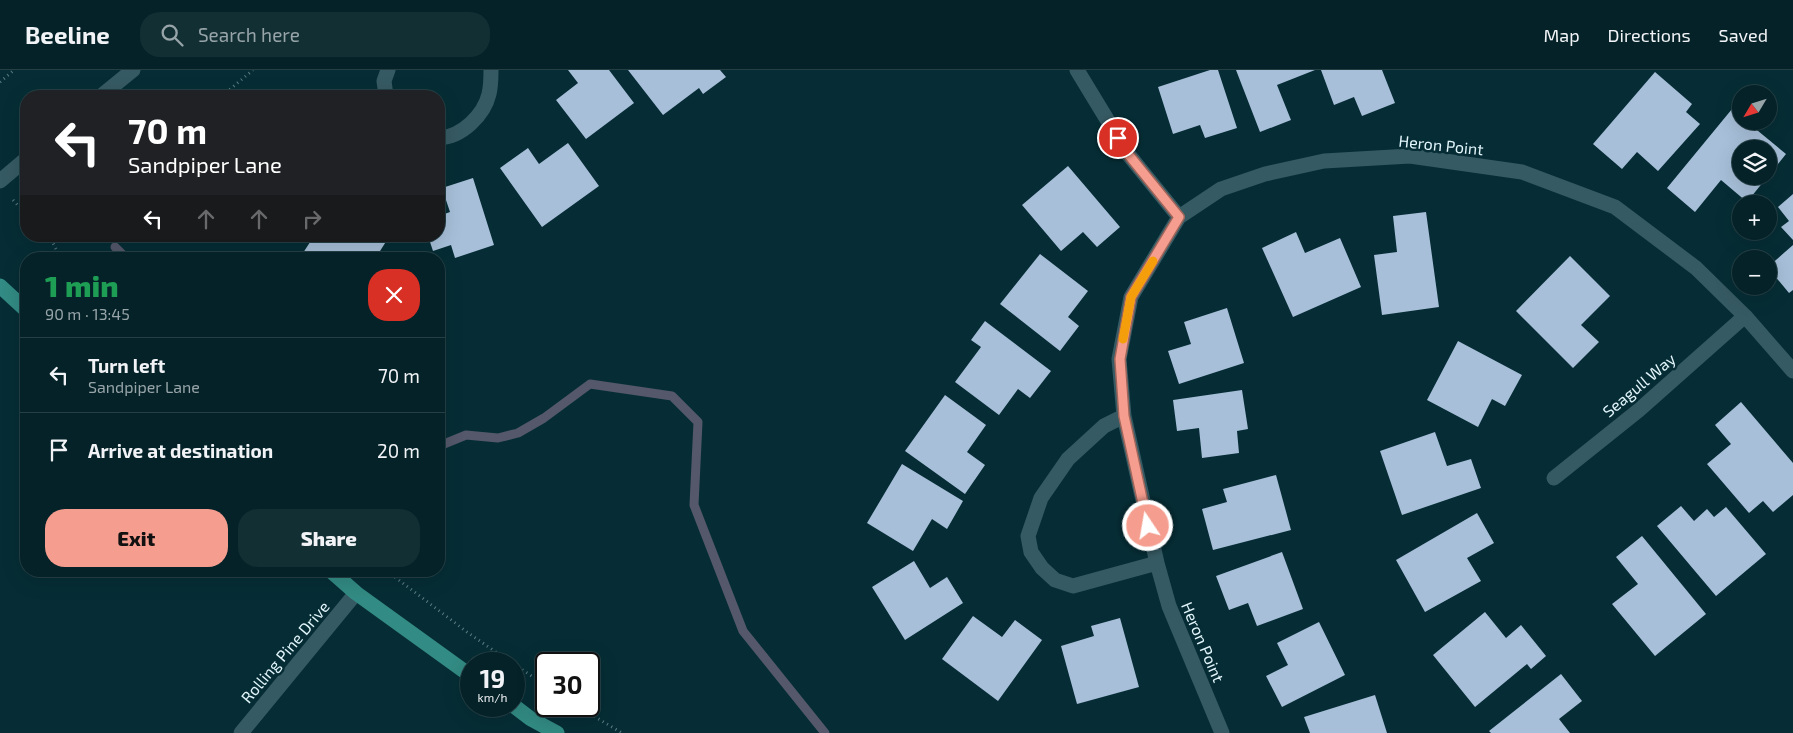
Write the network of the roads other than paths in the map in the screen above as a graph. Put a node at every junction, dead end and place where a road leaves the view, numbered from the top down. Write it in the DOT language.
graph roads {
  1 [pos="133,70"];
  2 [pos="388,70"];
  3 [pos="491,70"];
  4 [pos="1078,70"];
  5 [pos="108,90"];
  6 [pos="385,90"];
  7 [pos="445,137"];
  8 [pos="20,164"];
  9 [pos="0,180"];
  10 [pos="1179,217"];
  11 [pos="0,286"];
  12 [pos="20,304"];
  13 [pos="1745,316"];
  14 [pos="1793,371"];
  15 [pos="1124,416"];
  16 [pos="1554,478"];
  17 [pos="1156,563"];
  18 [pos="338,577"];
  19 [pos="356,593"];
  20 [pos="460,668"];
  21 [pos="525,714"];
  22 [pos="241,733"];
  23 [pos="557,733"];
  24 [pos="1222,733"];
  1 -- 5 [label="street"];
  2 -- 6 [label="street"];
  3 -- 7 [label="street"];
  4 -- 10 [label="street"];
  8 -- 9 [label="street"];
  10 -- 13 [label="street, Heron Point"];
  10 -- 15 [label="street, Heron Point"];
  11 -- 12 [label="main road"];
  13 -- 14 [label="street, Heron Point"];
  13 -- 16 [label="street, Seagull Way"];
  15 -- 17 [label="street, Heron Point"];
  15 -- 17 [label="street"];
  17 -- 24 [label="street, Heron Point"];
  18 -- 19 [label="main road"];
  19 -- 20 [label="main road"];
  19 -- 22 [label="street, Rolling Pine Drive"];
  21 -- 23 [label="main road"];
}
